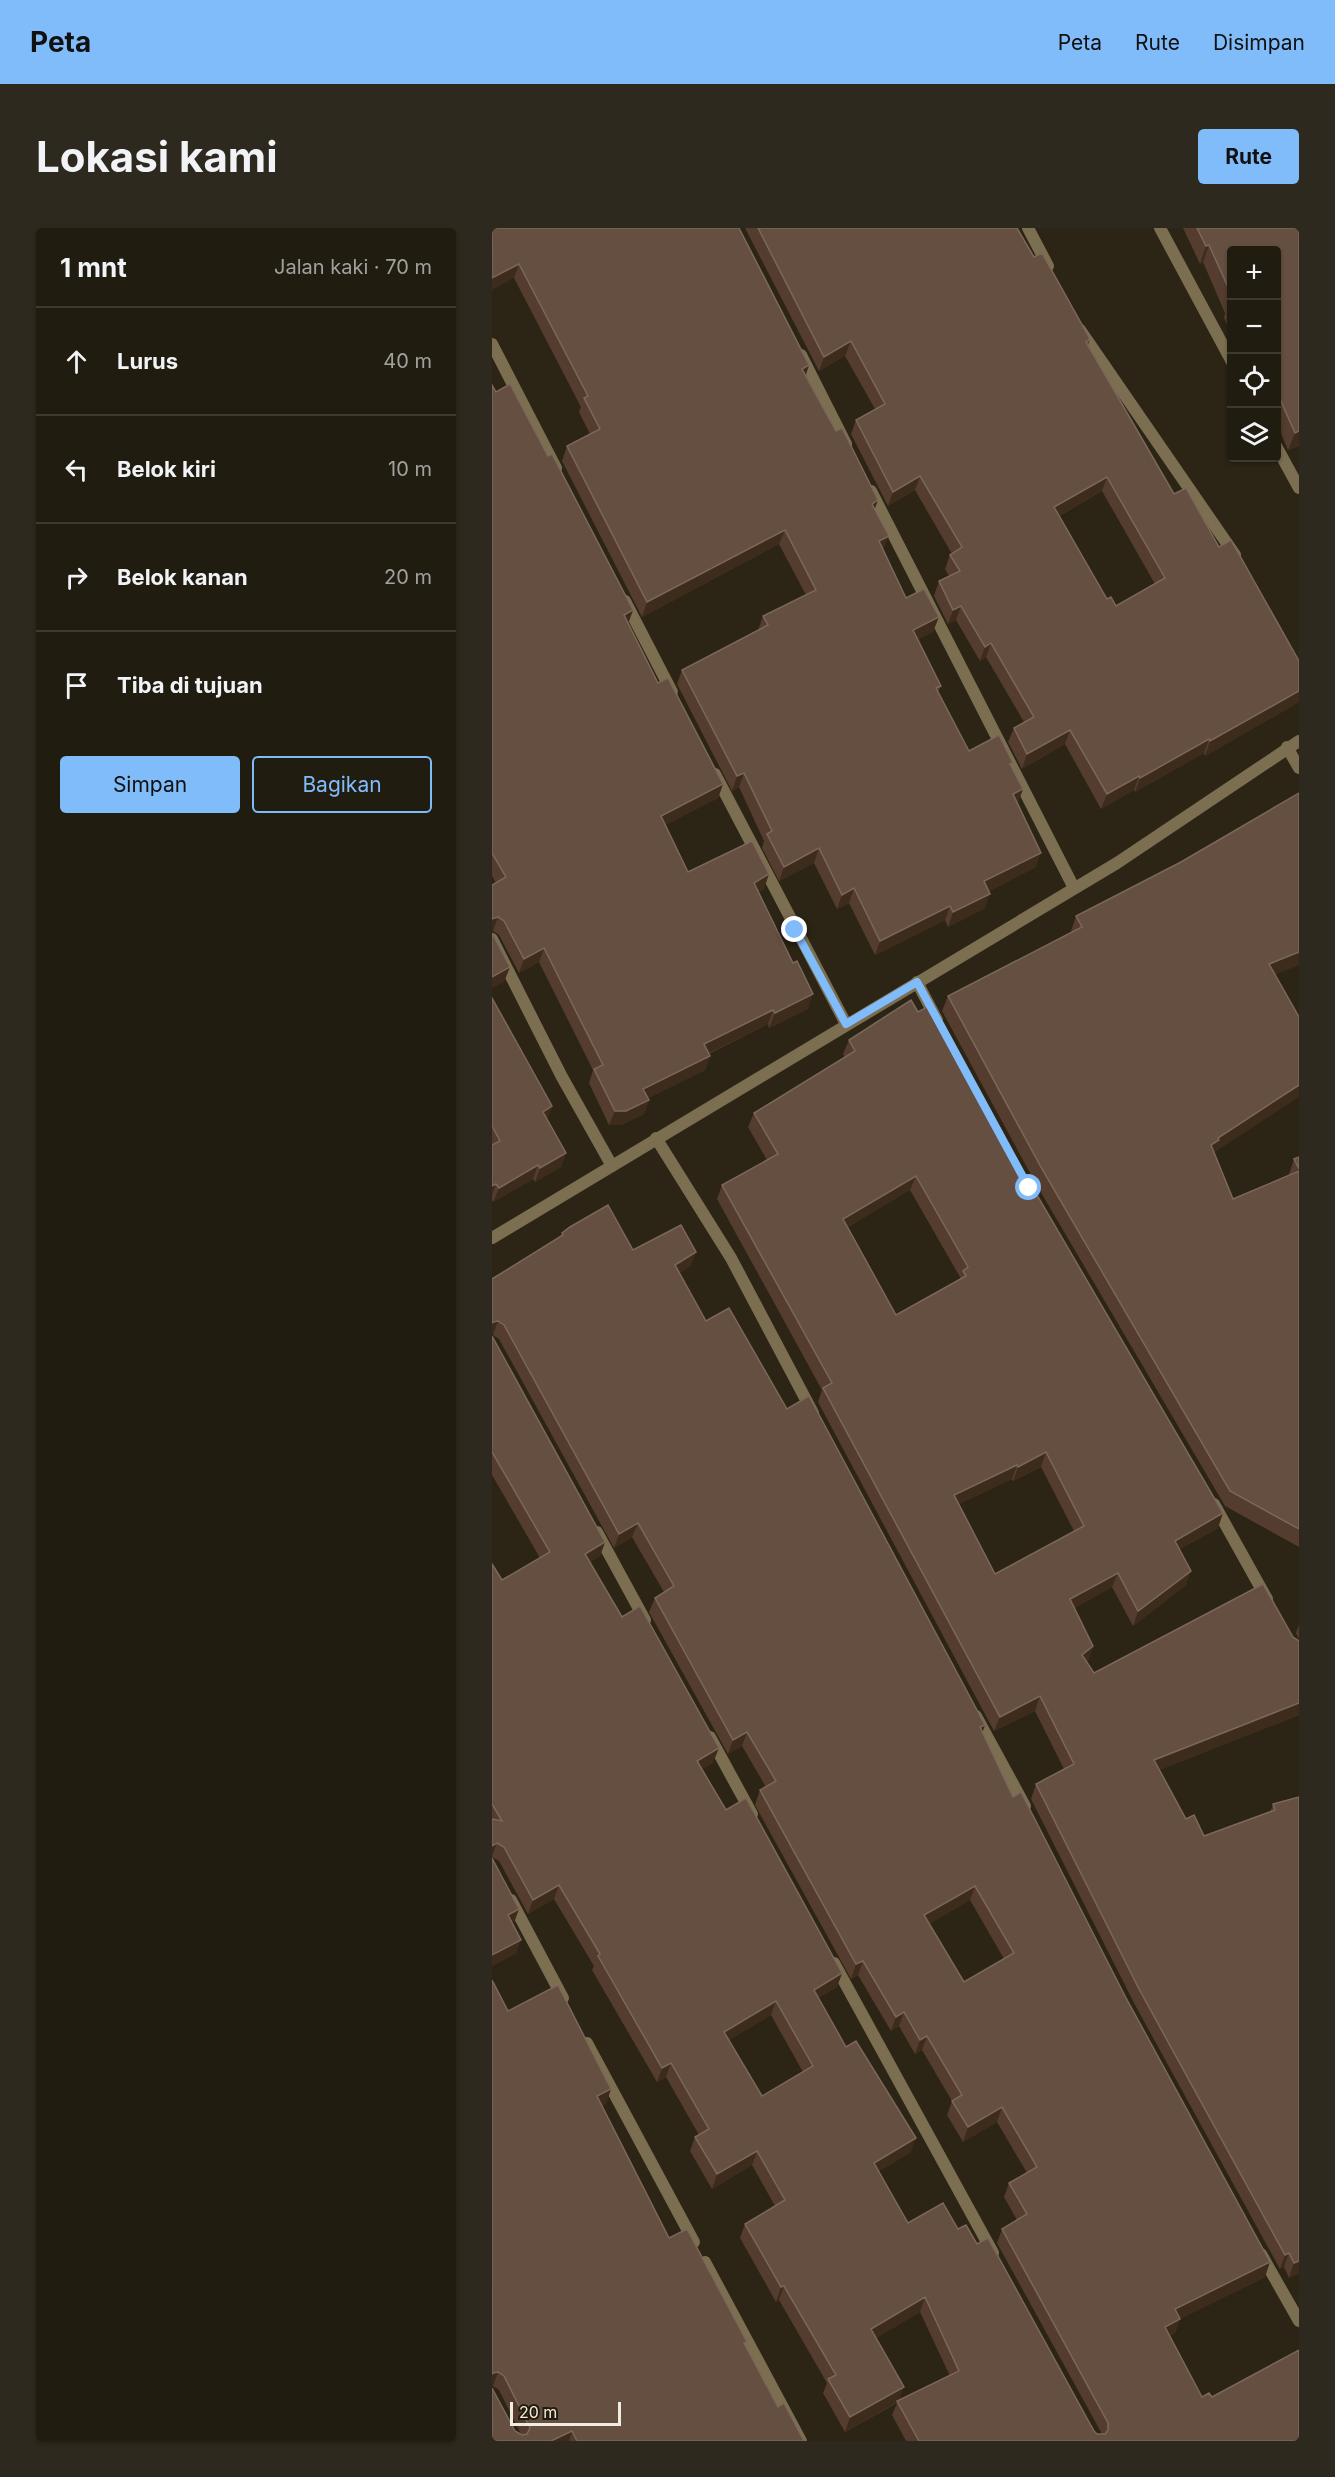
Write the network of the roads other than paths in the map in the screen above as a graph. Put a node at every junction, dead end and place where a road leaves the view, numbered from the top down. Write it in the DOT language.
graph roads {
  1 [pos="1028,228"];
  2 [pos="1160,228"];
  3 [pos="1054,279"];
  4 [pos="1075,320"];
  5 [pos="794,342"];
  6 [pos="492,344"];
  7 [pos="1228,354"];
  8 [pos="1281,455"];
  9 [pos="854,458"];
  10 [pos="864,478"];
  11 [pos="564,484"];
  12 [pos="1299,488"];
  13 [pos="1242,567"];
  14 [pos="619,590"];
  15 [pos="680,706"];
  16 [pos="1299,741"];
  17 [pos="1287,747"];
  18 [pos="707,760"];
  19 [pos="1299,768"];
  20 [pos="1074,888"];
  21 [pos="492,939"];
  22 [pos="917,982"];
  23 [pos="846,1024"];
  24 [pos="945,1034"];
  25 [pos="656,1138"];
  26 [pos="612,1166"];
  27 [pos="492,1238"];
  28 [pos="820,1426"];
  29 [pos="1210,1497"];
  30 [pos="593,1525"];
  31 [pos="1272,1607"];
  32 [pos="650,1629"];
  33 [pos="972,1708"];
  34 [pos="702,1723"];
  35 [pos="1028,1812"];
  36 [pos="759,1827"];
  37 [pos="503,1886"];
  38 [pos="827,1952"];
  39 [pos="571,2012"];
  40 [pos="582,2033"];
  41 [pos="1256,2244"];
  42 [pos="999,2264"];
  43 [pos="1299,2321"];
  44 [pos="801,2441"];
  1 -- 3 [label="street"];
  2 -- 7 [label="street"];
  4 -- 13 [label="street"];
  5 -- 9 [label="street"];
  6 -- 11 [label="street"];
  8 -- 12 [label="street"];
  10 -- 20 [label="street"];
  14 -- 15 [label="street"];
  16 -- 17 [label="street"];
  17 -- 19 [label="street"];
  17 -- 20 [label="street"];
  18 -- 23 [label="street"];
  20 -- 22 [label="street"];
  21 -- 26 [label="street"];
  22 -- 23 [label="street"];
  22 -- 24 [label="street"];
  23 -- 25 [label="street"];
  25 -- 26 [label="street"];
  25 -- 28 [label="street"];
  26 -- 27 [label="street"];
  29 -- 31 [label="street"];
  30 -- 32 [label="street"];
  33 -- 35 [label="street"];
  34 -- 36 [label="street"];
  37 -- 39 [label="street"];
  38 -- 42 [label="street"];
  40 -- 44 [label="street"];
  41 -- 43 [label="street"];
}
